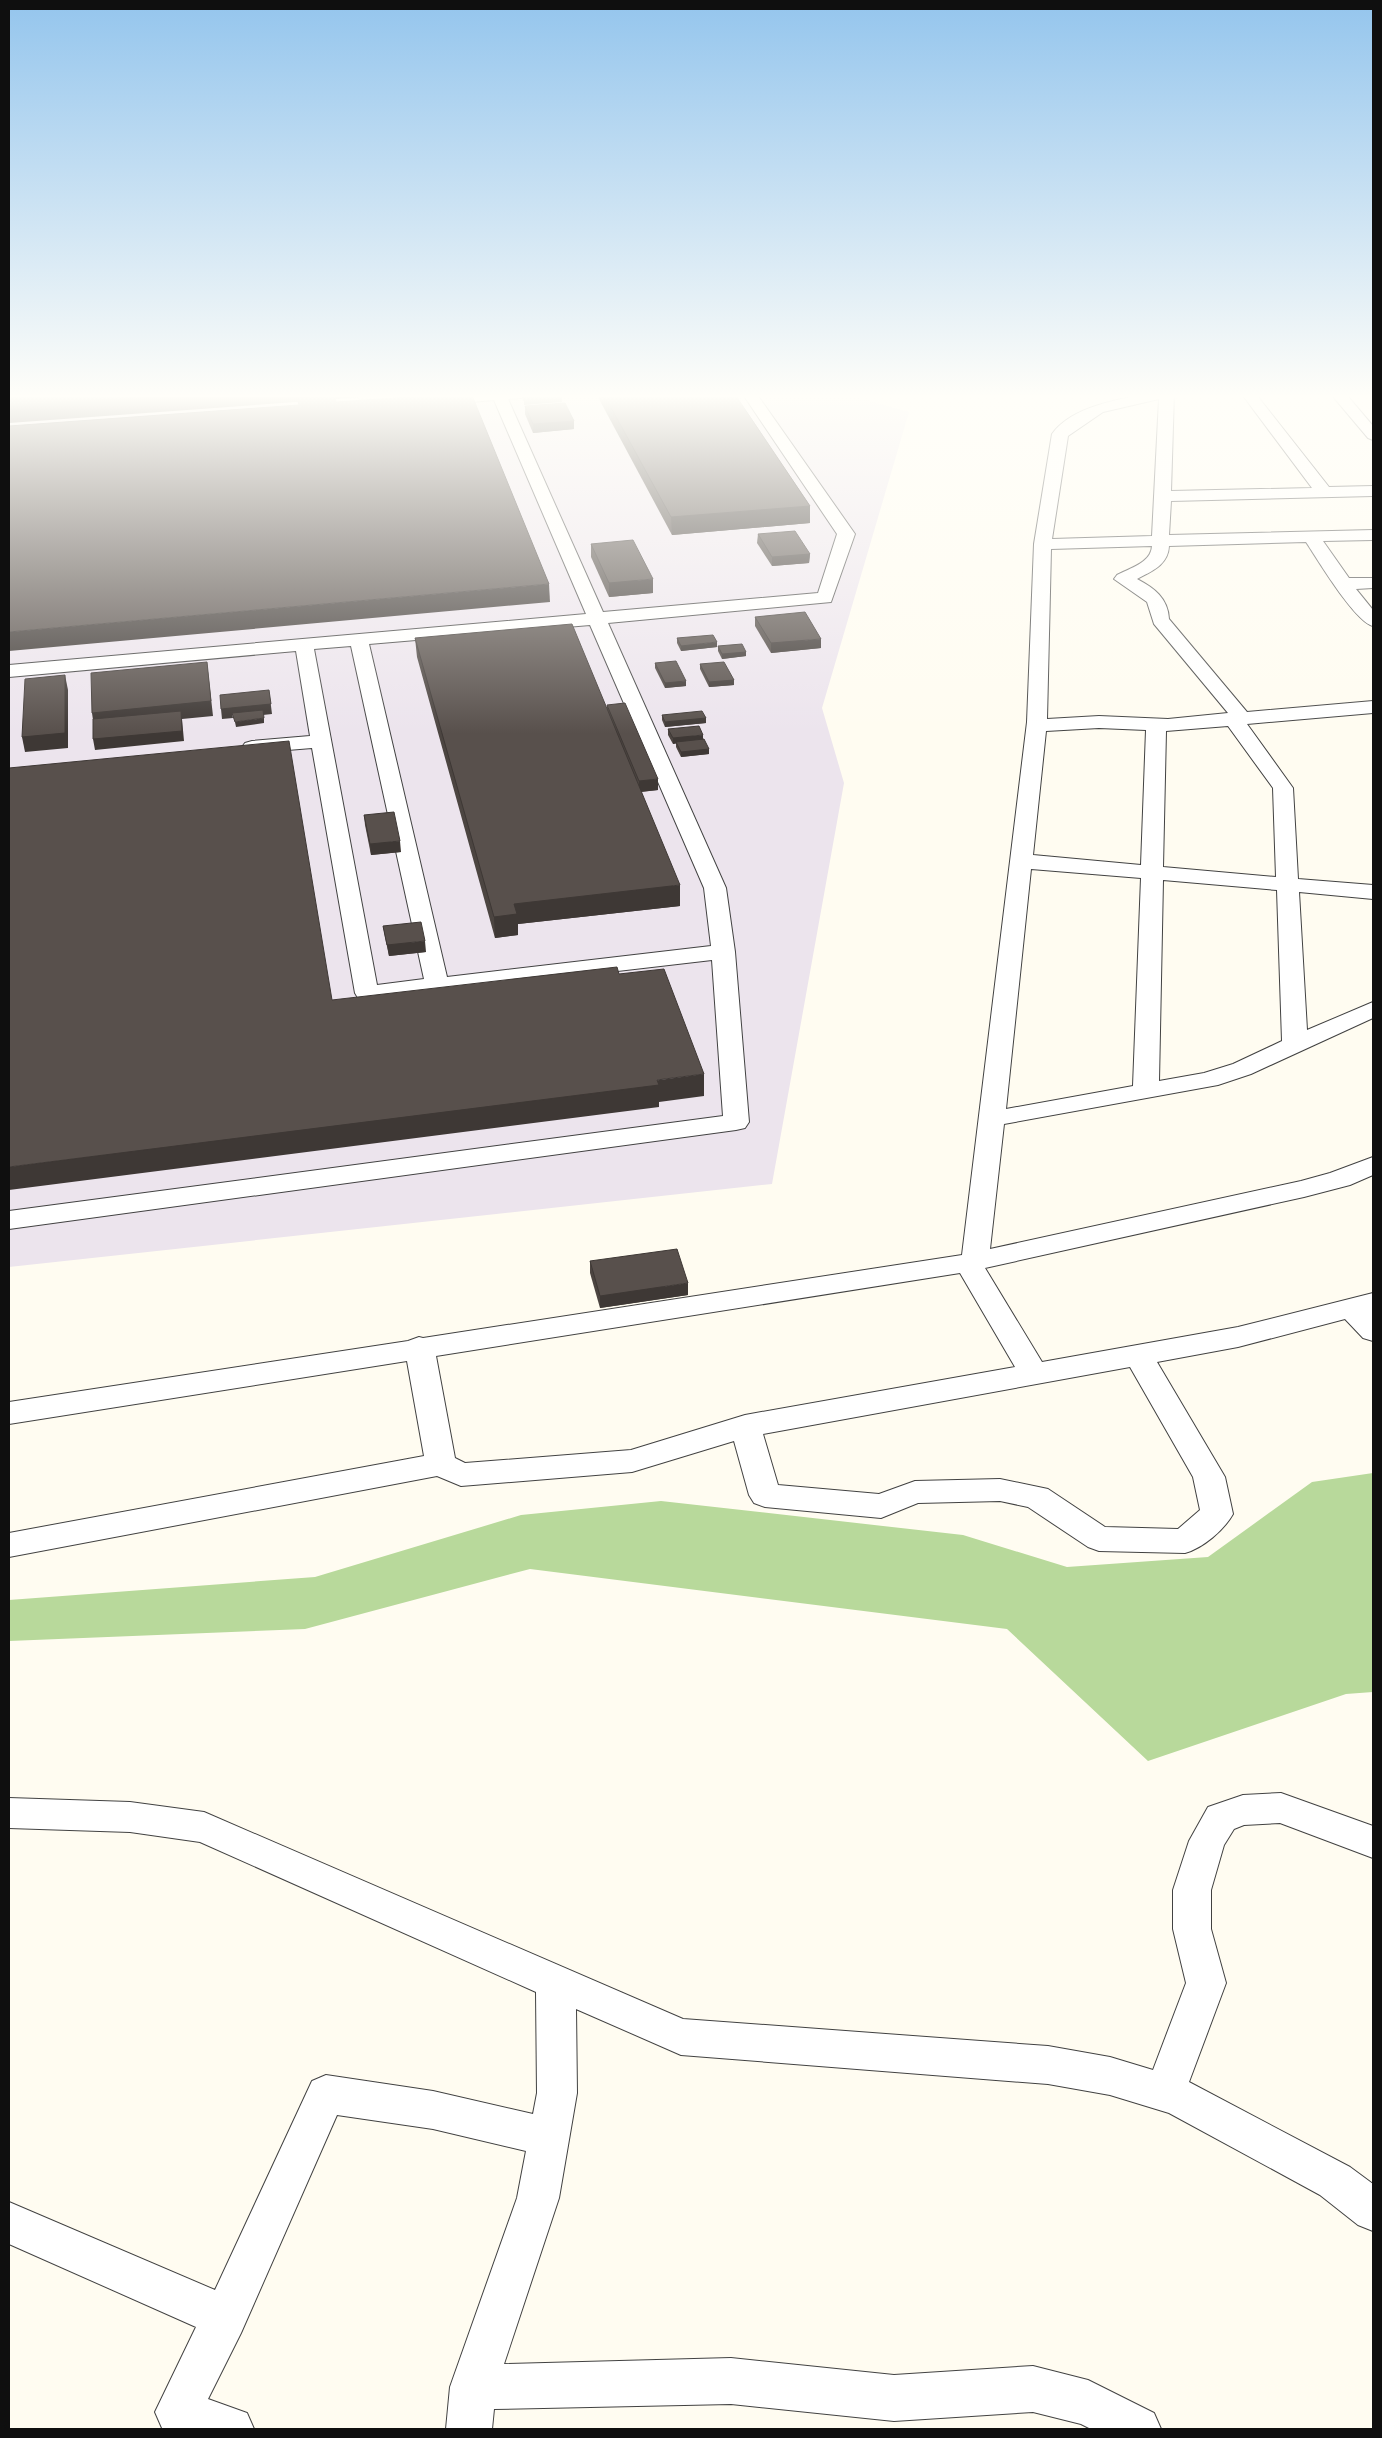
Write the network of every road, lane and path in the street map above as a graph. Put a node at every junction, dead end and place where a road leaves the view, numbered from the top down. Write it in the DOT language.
graph roads {
  1 [pos="548,507"];
  2 [pos="827,507"];
  3 [pos="1049,507"];
  4 [pos="1162,507"];
  5 [pos="1373,536"];
  6 [pos="1311,537"];
  7 [pos="1160,541"];
  8 [pos="1043,544"];
  9 [pos="1373,583"];
  10 [pos="1343,584"];
  11 [pos="597,618"];
  12 [pos="1373,621"];
  13 [pos="359,640"];
  14 [pos="304,645"];
  15 [pos="9,671"];
  16 [pos="1373,707"];
  17 [pos="1237,717"];
  18 [pos="1156,724"];
  19 [pos="1036,726"];
  20 [pos="321,741"];
  21 [pos="233,749"];
  22 [pos="1021,861"];
  23 [pos="1152,873"];
  24 [pos="1288,885"];
  25 [pos="1373,892"];
  26 [pos="723,952"];
  27 [pos="437,985"];
  28 [pos="1373,1009"];
  29 [pos="1295,1044"];
  30 [pos="1146,1092"];
  31 [pos="992,1119"];
  32 [pos="1373,1165"];
  33 [pos="9,1220"];
  34 [pos="971,1262"];
  35 [pos="1363,1305"];
  36 [pos="1373,1331"];
  37 [pos="419,1348"];
  38 [pos="1138,1356"];
  39 [pos="1034,1374"];
  40 [pos="9,1413"];
  41 [pos="745,1426"];
  42 [pos="441,1464"];
  43 [pos="9,1545"];
  44 [pos="9,1813"];
  45 [pos="1373,1842"];
  46 [pos="556,1982"];
  47 [pos="1164,2093"];
  48 [pos="548,2138"];
  49 [pos="1373,2210"];
  50 [pos="9,2223"];
  51 [pos="226,2317"];
  52 [pos="471,2408"];
  53 [pos="231,2429"];
  54 [pos="1138,2429"];
  1 -- 11 [label="street"];
  2 -- 11 [label="street"];
  3 -- 8 [label="street"];
  4 -- 7 [label="street"];
  5 -- 6 [label="street"];
  6 -- 7 [label="street"];
  6 -- 10 [label="street"];
  7 -- 8 [label="street"];
  7 -- 17 [label="street"];
  8 -- 19 [label="street"];
  9 -- 10 [label="street"];
  10 -- 12 [label="street"];
  11 -- 13 [label="street"];
  11 -- 26 [label="street"];
  13 -- 14 [label="street"];
  13 -- 27 [label="street"];
  14 -- 15 [label="street"];
  14 -- 20 [label="street"];
  16 -- 17 [label="street"];
  17 -- 18 [label="street"];
  17 -- 24 [label="street"];
  18 -- 19 [label="street"];
  18 -- 23 [label="street"];
  19 -- 22 [label="street"];
  20 -- 21 [label="street"];
  20 -- 27 [label="street"];
  22 -- 23 [label="street"];
  22 -- 31 [label="street"];
  23 -- 24 [label="street"];
  23 -- 30 [label="street"];
  24 -- 25 [label="street"];
  24 -- 29 [label="street"];
  26 -- 27 [label="street"];
  26 -- 33 [label="street"];
  28 -- 29 [label="street"];
  29 -- 30 [label="street"];
  30 -- 31 [label="street"];
  31 -- 34 [label="street"];
  32 -- 34 [label="street"];
  34 -- 37 [label="street"];
  34 -- 39 [label="street"];
  35 -- 36 [label="street"];
  35 -- 38 [label="street"];
  37 -- 40 [label="street"];
  37 -- 42 [label="street"];
  38 -- 39 [label="street"];
  38 -- 41 [label="street"];
  39 -- 41 [label="street"];
  41 -- 42 [label="street"];
  42 -- 43 [label="street"];
  44 -- 46 [label="street"];
  45 -- 47 [label="street"];
  46 -- 47 [label="street"];
  46 -- 48 [label="street"];
  47 -- 49 [label="street"];
  48 -- 51 [label="street"];
  48 -- 52 [label="street"];
  50 -- 51 [label="street"];
  51 -- 53 [label="street"];
  52 -- 54 [label="street"];
}
